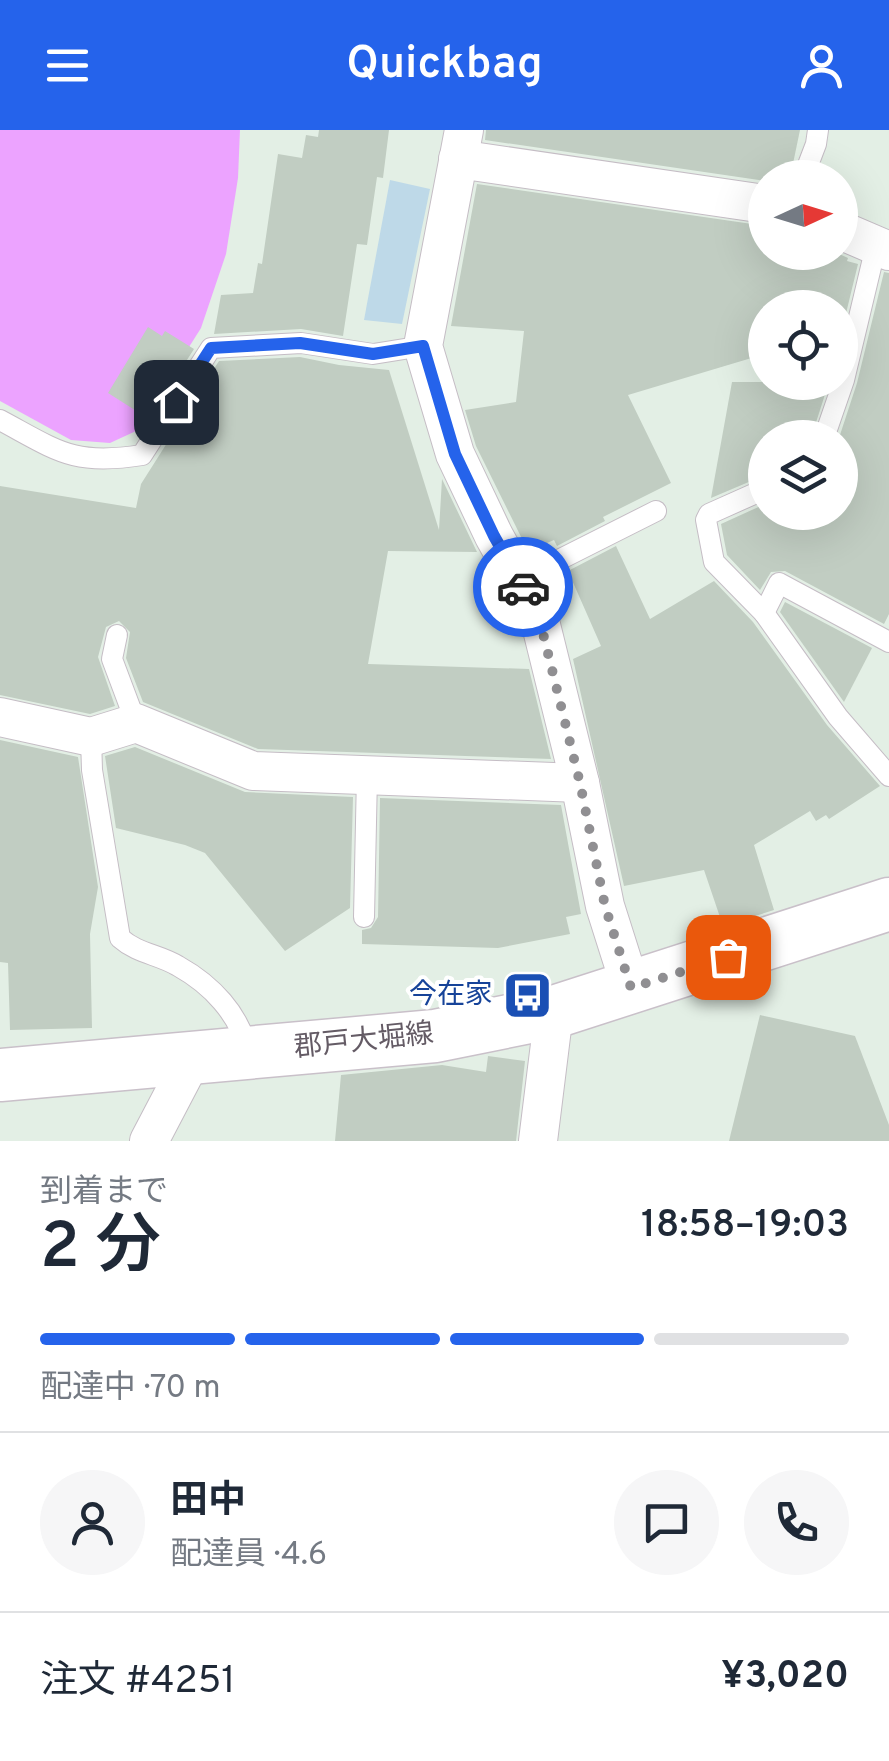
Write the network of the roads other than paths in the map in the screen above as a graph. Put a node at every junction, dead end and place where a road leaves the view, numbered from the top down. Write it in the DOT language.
graph roads {
  1 [pos="818,130"];
  2 [pos="461,145"];
  3 [pos="809,160"];
  4 [pos="748,201"];
  5 [pos="858,238"];
  6 [pos="882,248"];
  7 [pos="423,346"];
  8 [pos="0,420"];
  9 [pos="830,420"];
  10 [pos="748,497"];
  11 [pos="656,510"];
  12 [pos="519,580"];
  13 [pos="764,613"];
  14 [pos="117,635"];
  15 [pos="889,642"];
  16 [pos="0,717"];
  17 [pos="136,723"];
  18 [pos="92,737"];
  19 [pos="367,775"];
  20 [pos="889,776"];
  21 [pos="580,783"];
  22 [pos="889,904"];
  23 [pos="364,917"];
  24 [pos="631,988"];
  25 [pos="554,1012"];
  26 [pos="249,1054"];
  27 [pos="193,1057"];
  28 [pos="0,1074"];
  29 [pos="149,1141"];
  30 [pos="538,1141"];
  1 -- 3 [label="lane"];
  2 -- 4 [label="street"];
  2 -- 7 [label="street"];
  5 -- 6 [label="street"];
  6 -- 9 [label="lane"];
  7 -- 8 [label="lane"];
  7 -- 12 [label="street"];
  10 -- 13 [label="lane"];
  11 -- 12 [label="lane"];
  12 -- 21 [label="street"];
  13 -- 15 [label="lane"];
  13 -- 20 [label="lane"];
  14 -- 17 [label="lane"];
  16 -- 18 [label="street"];
  17 -- 18 [label="street"];
  17 -- 19 [label="street"];
  18 -- 26 [label="lane"];
  19 -- 21 [label="street"];
  19 -- 23 [label="lane"];
  21 -- 24 [label="street"];
  22 -- 24 [label="main road, 郡戸大堀線"];
  24 -- 25 [label="main road, 郡戸大堀線"];
  25 -- 26 [label="main road, 郡戸大堀線"];
  25 -- 30 [label="street"];
  26 -- 27 [label="main road, 郡戸大堀線"];
  27 -- 28 [label="main road, 郡戸大堀線"];
  27 -- 29 [label="street"];
}
